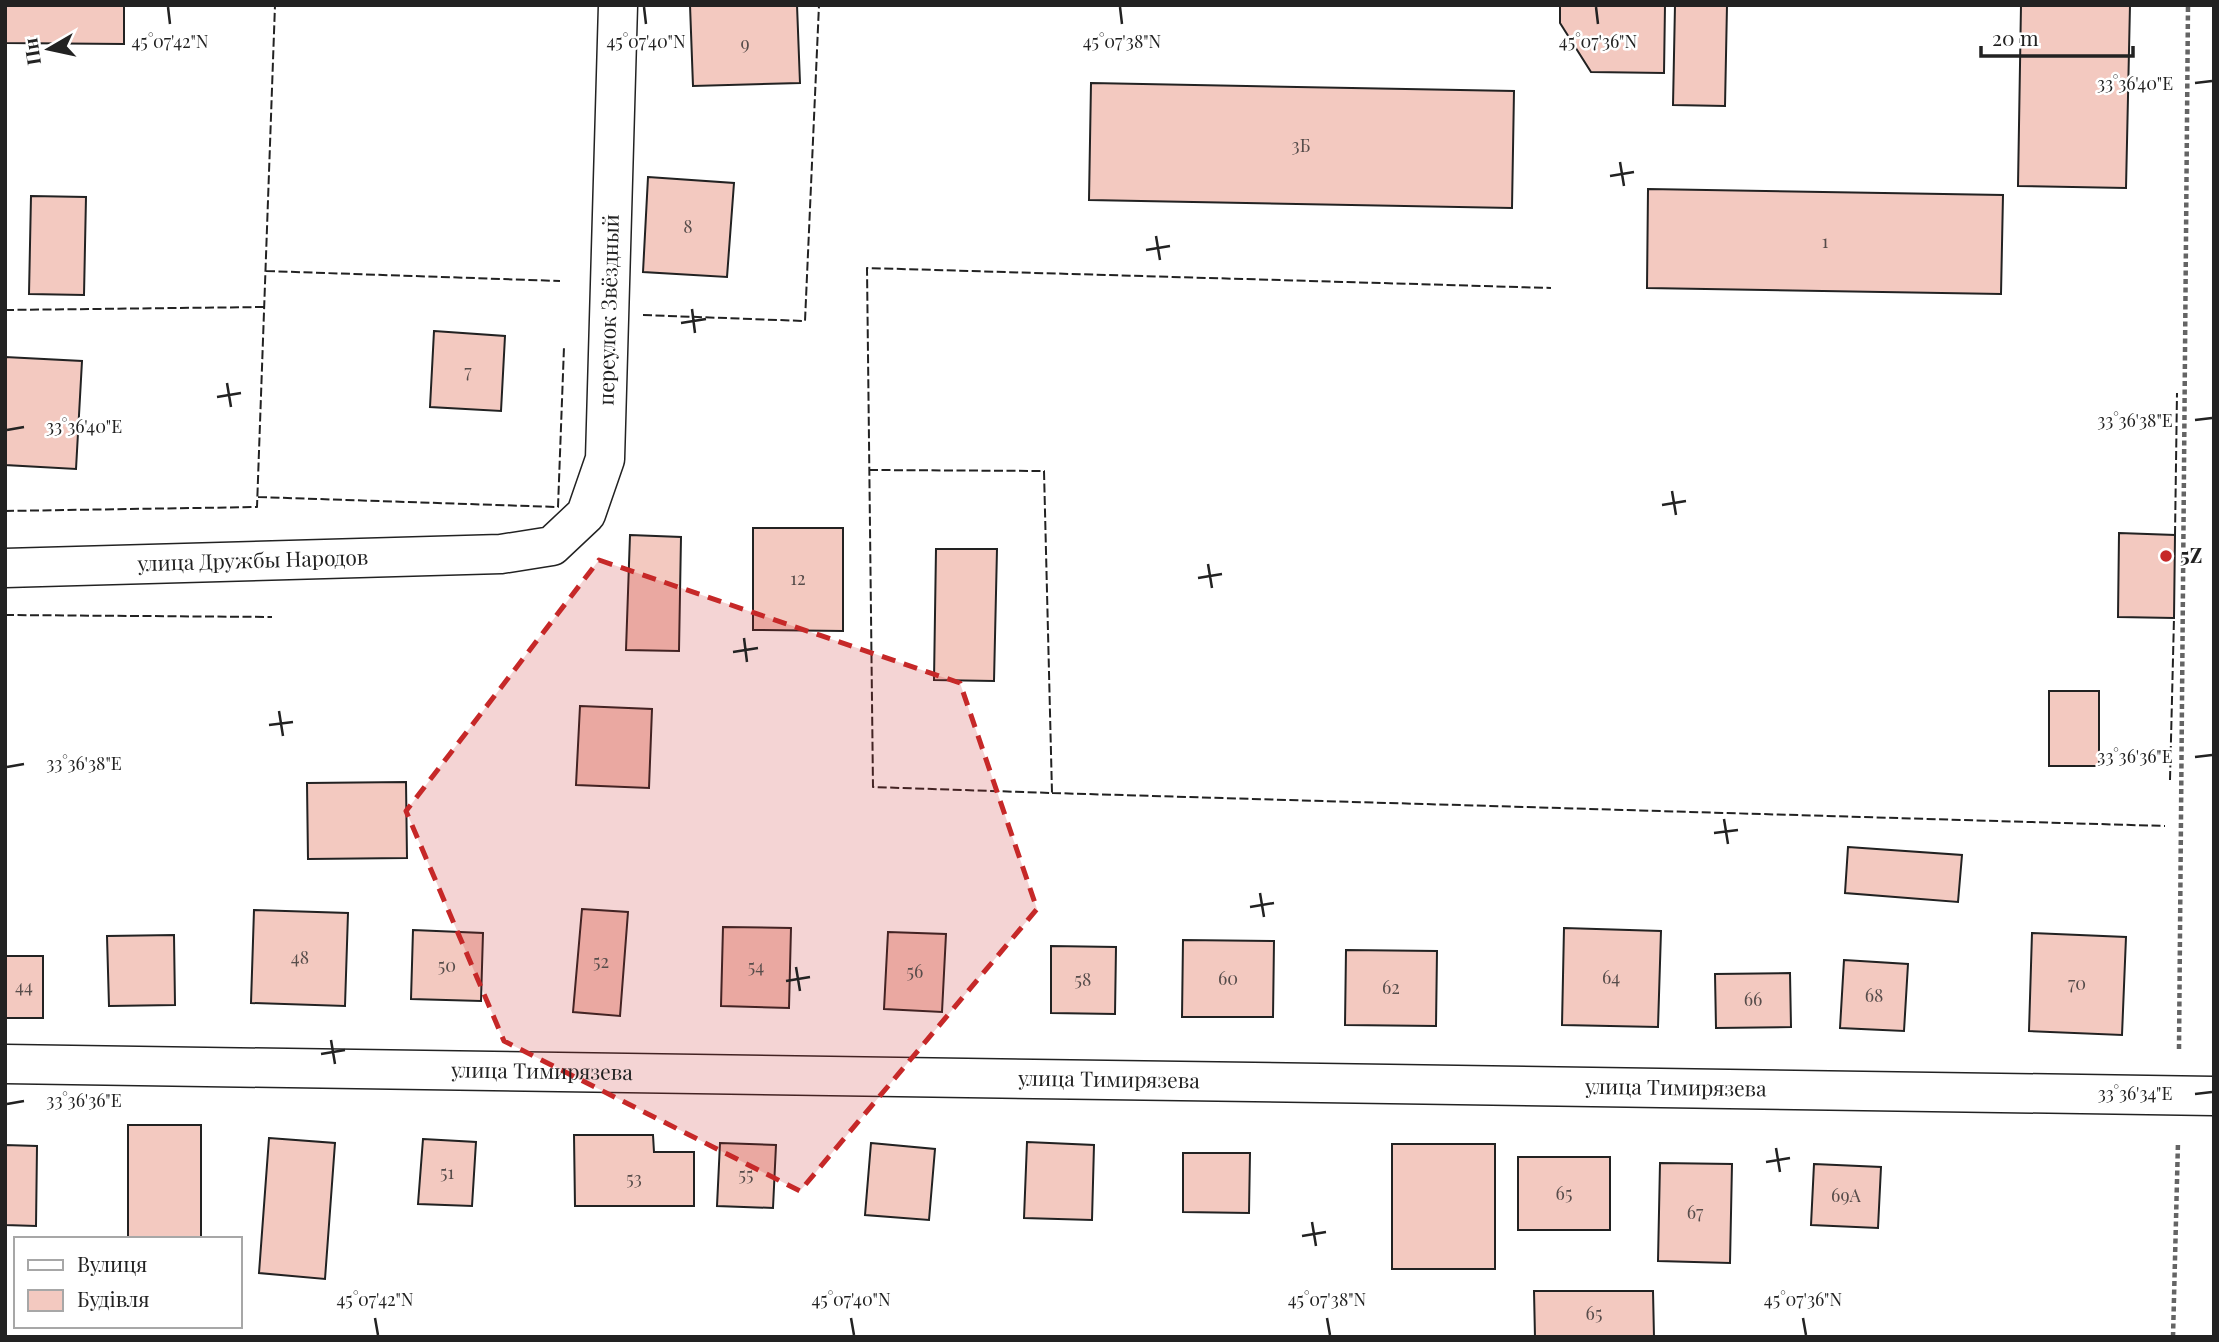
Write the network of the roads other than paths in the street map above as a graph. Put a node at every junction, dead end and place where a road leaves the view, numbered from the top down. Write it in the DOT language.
graph roads {
  1 [pos="618,5"];
  2 [pos="500,554"];
  3 [pos="5,568"];
  4 [pos="5,1064"];
  5 [pos="2196,1096"];
  1 -- 2 [label="street, переулок Звёздный"];
  2 -- 3 [label="street, улица Дружбы Народов"];
  4 -- 5 [label="street, улица Тимирязева"];
}
